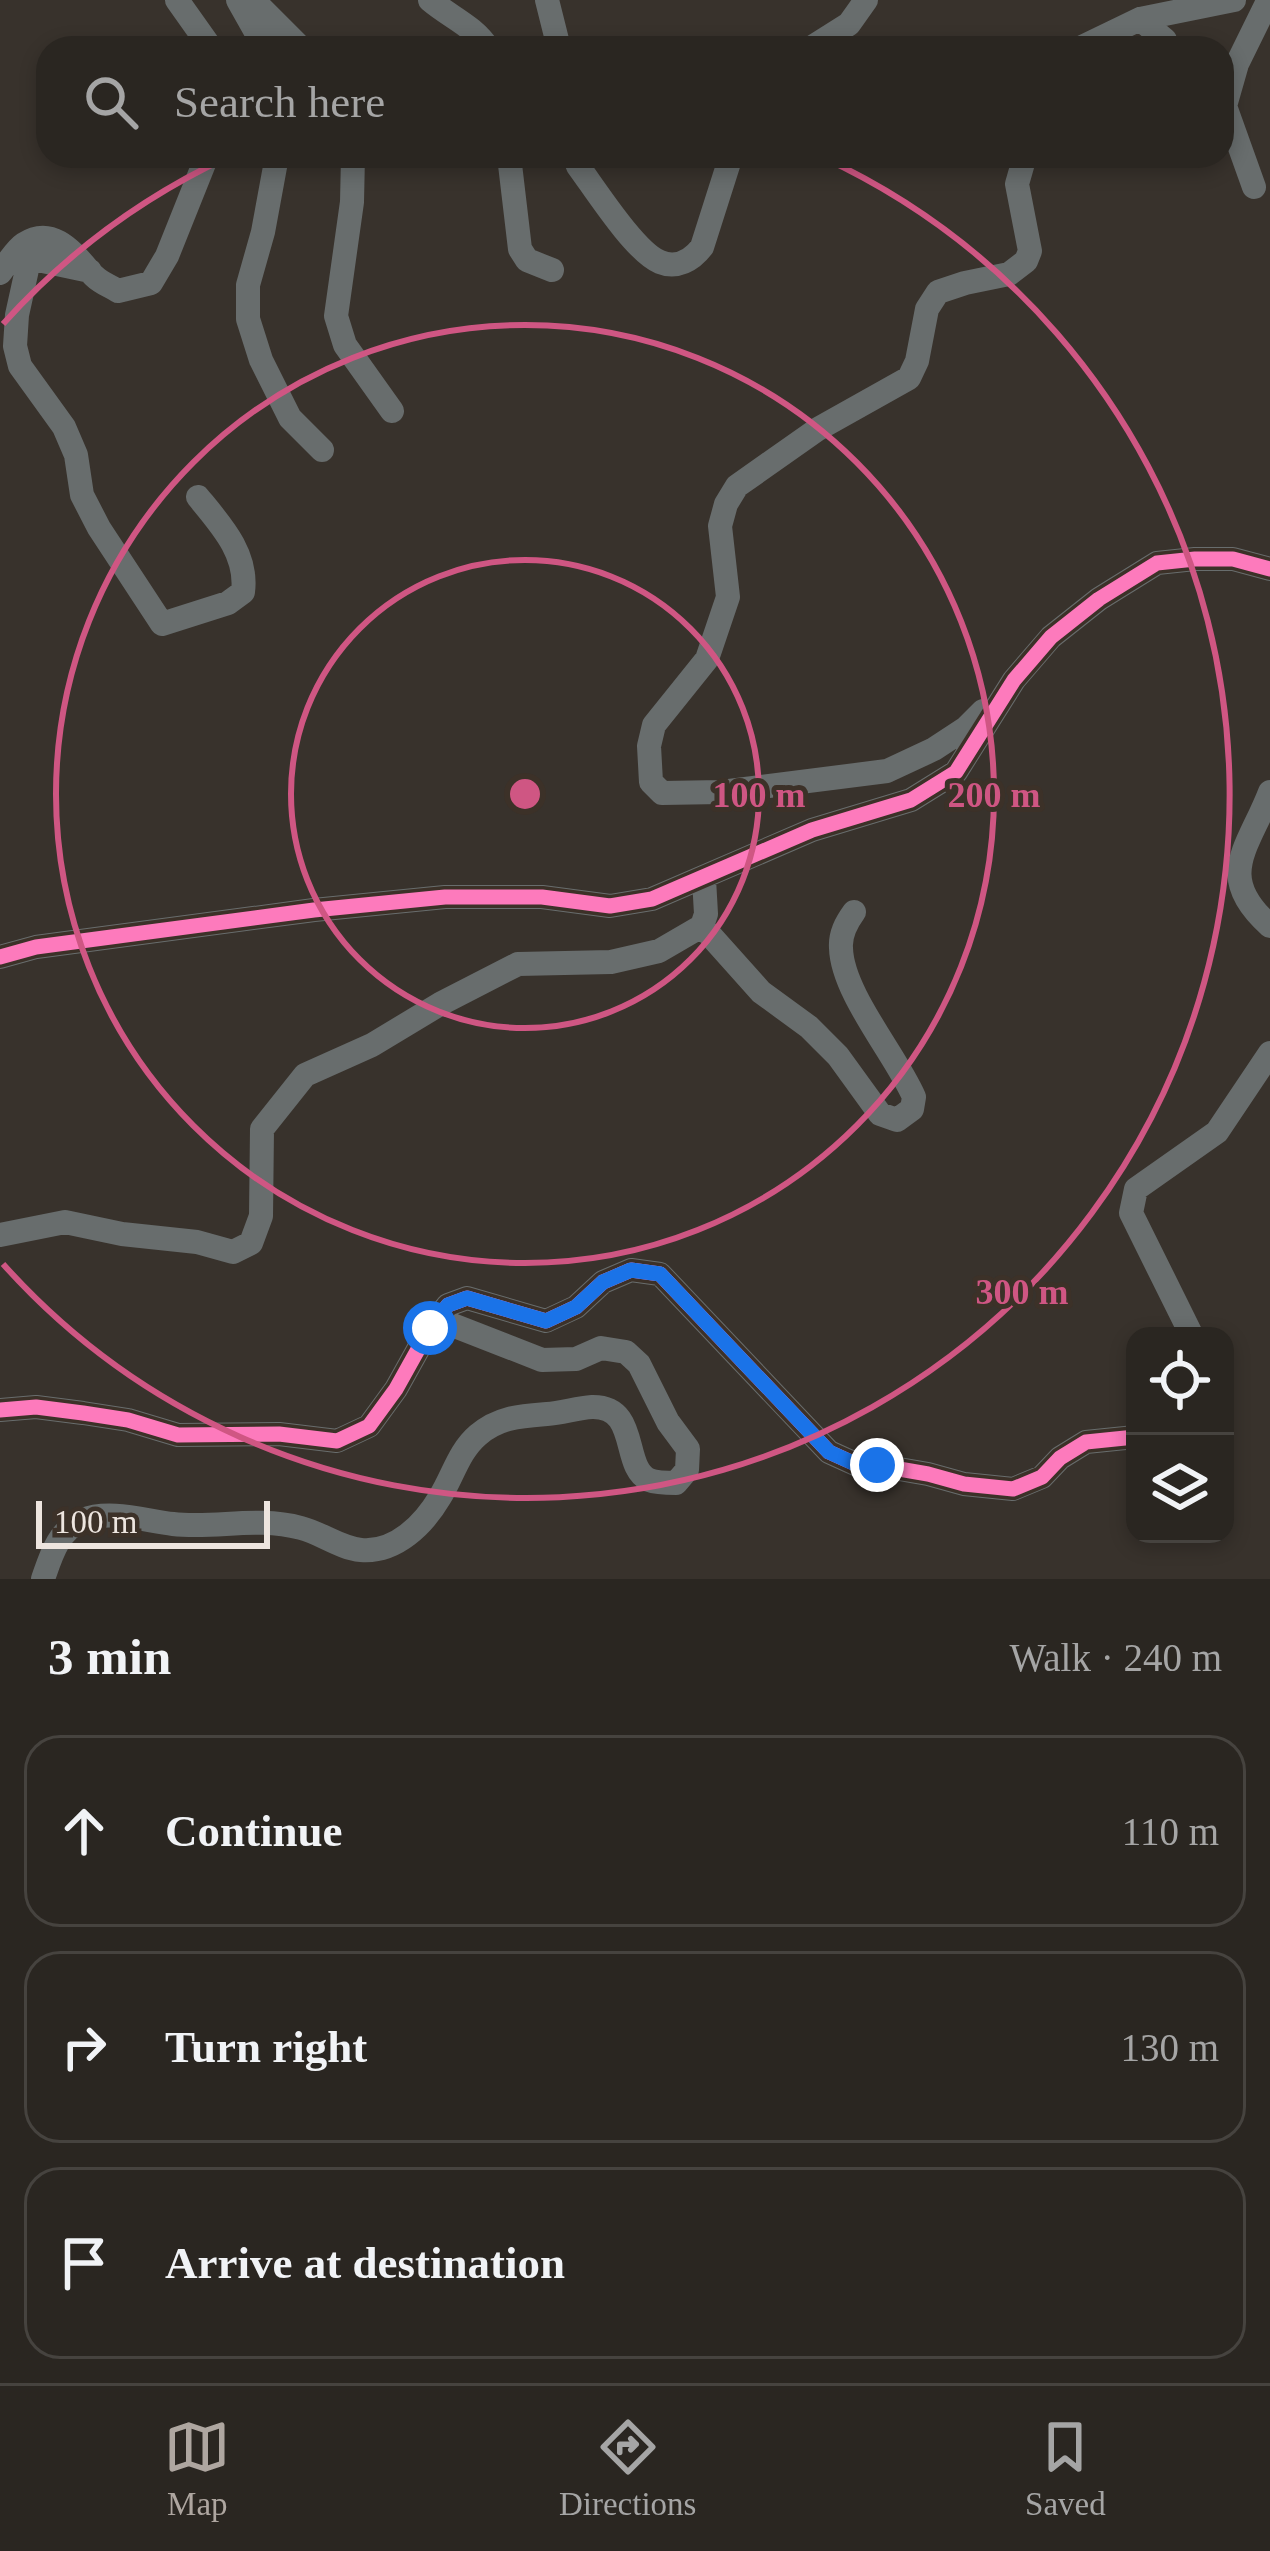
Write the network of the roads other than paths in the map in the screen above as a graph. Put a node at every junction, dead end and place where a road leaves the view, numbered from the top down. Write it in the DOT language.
graph roads {
  1 [pos="177,0"];
  2 [pos="238,0"];
  3 [pos="253,0"];
  4 [pos="430,0"];
  5 [pos="547,0"];
  6 [pos="866,0"];
  7 [pos="875,0"];
  8 [pos="1234,0"];
  9 [pos="1248,0"];
  10 [pos="1269,2"];
  11 [pos="1140,19"];
  12 [pos="202,36"];
  13 [pos="258,36"];
  14 [pos="289,36"];
  15 [pos="478,36"];
  16 [pos="556,36"];
  17 [pos="830,36"];
  18 [pos="856,36"];
  19 [pos="1105,36"];
  20 [pos="1155,36"];
  21 [pos="1234,73"];
  22 [pos="1234,133"];
  23 [pos="202,168"];
  24 [pos="275,168"];
  25 [pos="353,168"];
  26 [pos="510,168"];
  27 [pos="580,168"];
  28 [pos="727,168"];
  29 [pos="1021,168"];
  30 [pos="1254,187"];
  31 [pos="551,270"];
  32 [pos="90,271"];
  33 [pos="0,273"];
  34 [pos="392,411"];
  35 [pos="322,450"];
  36 [pos="198,497"];
  37 [pos="1270,569"];
  38 [pos="1014,680"];
  39 [pos="1270,792"];
  40 [pos="704,879"];
  41 [pos="854,911"];
  42 [pos="702,926"];
  43 [pos="1270,926"];
  44 [pos="0,957"];
  45 [pos="1270,1053"];
  46 [pos="0,1235"];
  47 [pos="437,1319"];
  48 [pos="1188,1327"];
  49 [pos="0,1410"];
  50 [pos="1126,1436"];
  51 [pos="44,1579"];
  1 -- 12 [label="street"];
  2 -- 13 [label="street"];
  3 -- 14 [label="street"];
  4 -- 15 [label="street"];
  5 -- 16 [label="street"];
  6 -- 17 [label="street"];
  7 -- 18 [label="street"];
  8 -- 11 [label="street"];
  9 -- 10 [label="street"];
  10 -- 21 [label="street"];
  11 -- 19 [label="street"];
  11 -- 20 [label="street"];
  22 -- 30 [label="street"];
  23 -- 32 [label="street"];
  24 -- 35 [label="street"];
  25 -- 34 [label="street"];
  26 -- 31 [label="street"];
  27 -- 28 [label="street"];
  29 -- 38 [label="street"];
  32 -- 33 [label="street"];
  32 -- 36 [label="street"];
  37 -- 38 [label="street"];
  38 -- 40 [label="street"];
  39 -- 43 [label="street"];
  40 -- 42 [label="street"];
  40 -- 44 [label="street"];
  41 -- 42 [label="street"];
  42 -- 46 [label="street"];
  45 -- 48 [label="street"];
  47 -- 49 [label="street"];
  47 -- 50 [label="street"];
  47 -- 51 [label="street"];
}
